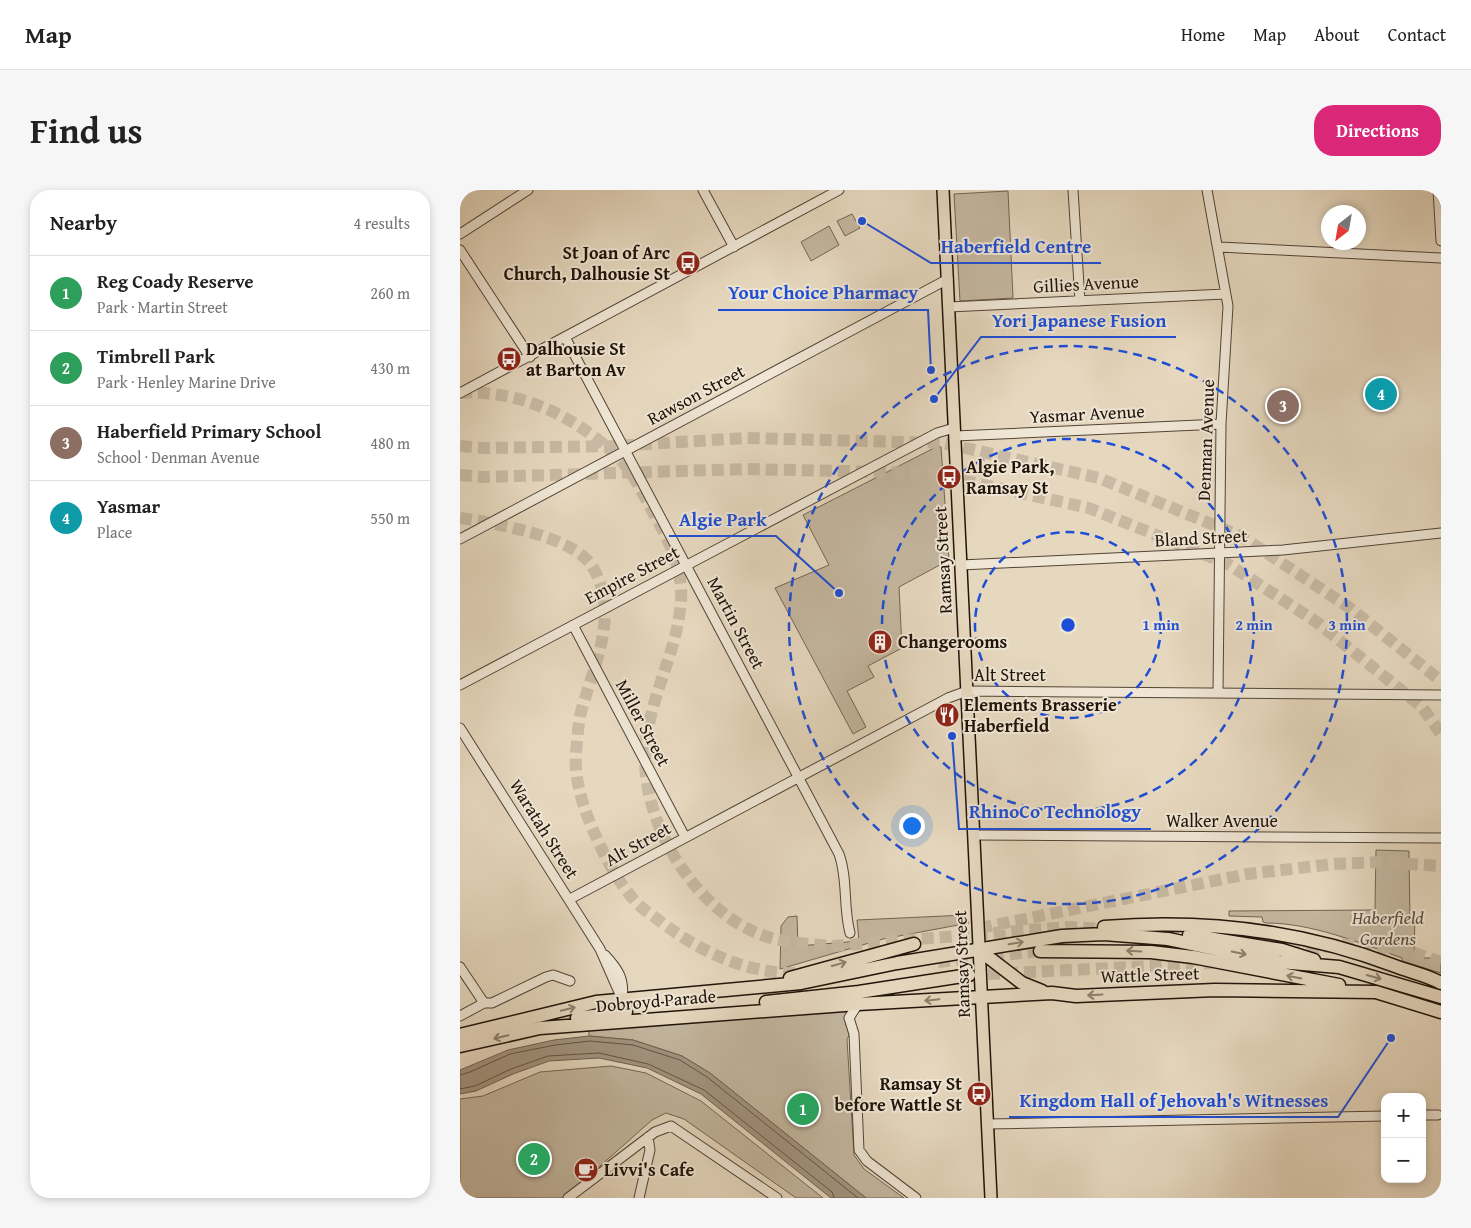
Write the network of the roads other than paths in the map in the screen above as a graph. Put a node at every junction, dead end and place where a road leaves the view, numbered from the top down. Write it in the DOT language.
graph roads {
  1 [pos="528,190"];
  2 [pos="704,190"];
  3 [pos="839,190"];
  4 [pos="944,190"];
  5 [pos="1073,190"];
  6 [pos="1207,190"];
  7 [pos="1438,190"];
  8 [pos="460,234"];
  9 [pos="1441,241"];
  10 [pos="734,246"];
  11 [pos="1219,247"];
  12 [pos="460,250"];
  13 [pos="1441,258"];
  14 [pos="948,279"];
  15 [pos="1225,294"];
  16 [pos="1080,301"];
  17 [pos="949,307"];
  18 [pos="564,338"];
  19 [pos="530,357"];
  20 [pos="460,393"];
  21 [pos="1221,424"];
  22 [pos="955,432"];
  23 [pos="626,451"];
  24 [pos="1441,533"];
  25 [pos="460,540"];
  26 [pos="1219,554"];
  27 [pos="686,565"];
  28 [pos="961,565"];
  29 [pos="572,625"];
  30 [pos="460,685"];
  31 [pos="967,691"];
  32 [pos="1218,692"];
  33 [pos="1441,695"];
  34 [pos="462,733"];
  35 [pos="798,777"];
  36 [pos="974,835"];
  37 [pos="685,837"];
  38 [pos="1441,838"];
  39 [pos="570,899"];
  40 [pos="850,933"];
  41 [pos="1189,935"];
  42 [pos="1062,936"];
  43 [pos="914,944"];
  44 [pos="979,950"];
  45 [pos="1040,951"];
  46 [pos="460,967"];
  47 [pos="1339,967"];
  48 [pos="969,975"];
  49 [pos="570,981"];
  50 [pos="1439,981"];
  51 [pos="802,983"];
  52 [pos="741,989"];
  53 [pos="1376,992"];
  54 [pos="1052,993"];
  55 [pos="981,996"];
  56 [pos="1441,997"];
  57 [pos="622,999"];
  58 [pos="484,1003"];
  59 [pos="858,1004"];
  60 [pos="1441,1012"];
  61 [pos="460,1016"];
  62 [pos="625,1017"];
  63 [pos="460,1035"];
  64 [pos="460,1046"];
  65 [pos="1426,1115"];
  66 [pos="1438,1115"];
  67 [pos="1381,1116"];
  68 [pos="987,1124"];
  69 [pos="648,1137"];
  70 [pos="774,1197"];
  71 [pos="568,1198"];
  72 [pos="639,1198"];
  73 [pos="916,1198"];
  74 [pos="991,1198"];
  1 -- 8 [label="street"];
  2 -- 10 [label="street"];
  3 -- 10 [label="street"];
  4 -- 14 [label="main road, Ramsay Street"];
  5 -- 16 [label="street"];
  6 -- 11 [label="street, Denman Avenue"];
  7 -- 9 [label="street"];
  10 -- 18 [label="street"];
  11 -- 13 [label="street"];
  11 -- 15 [label="street, Denman Avenue"];
  12 -- 19 [label="street"];
  14 -- 17 [label="main road, Ramsay Street"];
  14 -- 23 [label="street, Rawson Street"];
  15 -- 16 [label="street, Gillies Avenue"];
  15 -- 21 [label="street, Denman Avenue"];
  16 -- 17 [label="street, Gillies Avenue"];
  17 -- 22 [label="main road, Ramsay Street"];
  18 -- 19 [label="street"];
  18 -- 23 [label="street, Martin Street"];
  19 -- 20 [label="street"];
  21 -- 22 [label="street, Yasmar Avenue"];
  21 -- 26 [label="street, Denman Avenue"];
  22 -- 27 [label="street, Empire Street"];
  22 -- 28 [label="main road, Ramsay Street"];
  23 -- 25 [label="street, Rawson Street"];
  23 -- 27 [label="street, Martin Street"];
  24 -- 26 [label="street, Bland Street"];
  26 -- 28 [label="street, Bland Street"];
  26 -- 32 [label="street, Denman Avenue"];
  27 -- 29 [label="street, Empire Street"];
  27 -- 35 [label="street, Martin Street"];
  28 -- 31 [label="main road, Ramsay Street"];
  29 -- 30 [label="street, Empire Street"];
  29 -- 37 [label="street, Miller Street"];
  31 -- 32 [label="street, Alt Street"];
  31 -- 35 [label="street, Alt Street"];
  31 -- 36 [label="main road, Ramsay Street"];
  32 -- 33 [label="street, Alt Street"];
  34 -- 39 [label="street, Waratah Street"];
  35 -- 37 [label="street, Alt Street"];
  35 -- 40 [label="street, Martin Street"];
  36 -- 38 [label="street, Walker Avenue"];
  36 -- 44 [label="main road, Ramsay Street"];
  37 -- 39 [label="street, Alt Street"];
  39 -- 57 [label="street, Waratah Street"];
  41 -- 47 [label="highway"];
  44 -- 42 [label="highway, Wattle Street, one-way"];
  42 -- 47 [label="highway, Wattle Street, one-way"];
  42 -- 50 [label="highway, Wattle Street"];
  52 -- 43 [label="highway, one-way"];
  44 -- 51 [label="highway, Wattle Street"];
  44 -- 54 [label="highway"];
  44 -- 55 [label="main road, Ramsay Street"];
  53 -- 45 [label="highway, one-way"];
  46 -- 58 [label="street"];
  47 -- 56 [label="highway, Wattle Street, one-way"];
  48 -- 62 [label="highway"];
  49 -- 58 [label="street"];
  51 -- 52 [label="highway, Dobroyd Parade"];
  52 -- 57 [label="highway, Dobroyd Parade"];
  53 -- 54 [label="highway, Wattle Street, one-way"];
  53 -- 60 [label="highway, Wattle Street"];
  54 -- 55 [label="highway, Wattle Street"];
  55 -- 59 [label="highway, Wattle Street, one-way"];
  55 -- 68 [label="main road, Ramsay Street"];
  57 -- 62 [label="street, Waratah Street"];
  63 -- 57 [label="highway, Dobroyd Parade, one-way"];
  58 -- 61 [label="street"];
  59 -- 62 [label="highway, Dobroyd Parade"];
  59 -- 73 [label="street"];
  62 -- 64 [label="highway, Dobroyd Parade, one-way"];
  65 -- 66 [label="street"];
  67 -- 68 [label="street"];
  68 -- 74 [label="main road, Ramsay Street"];
  69 -- 70 [label="street"];
  69 -- 71 [label="street"];
  69 -- 72 [label="street"];
}
